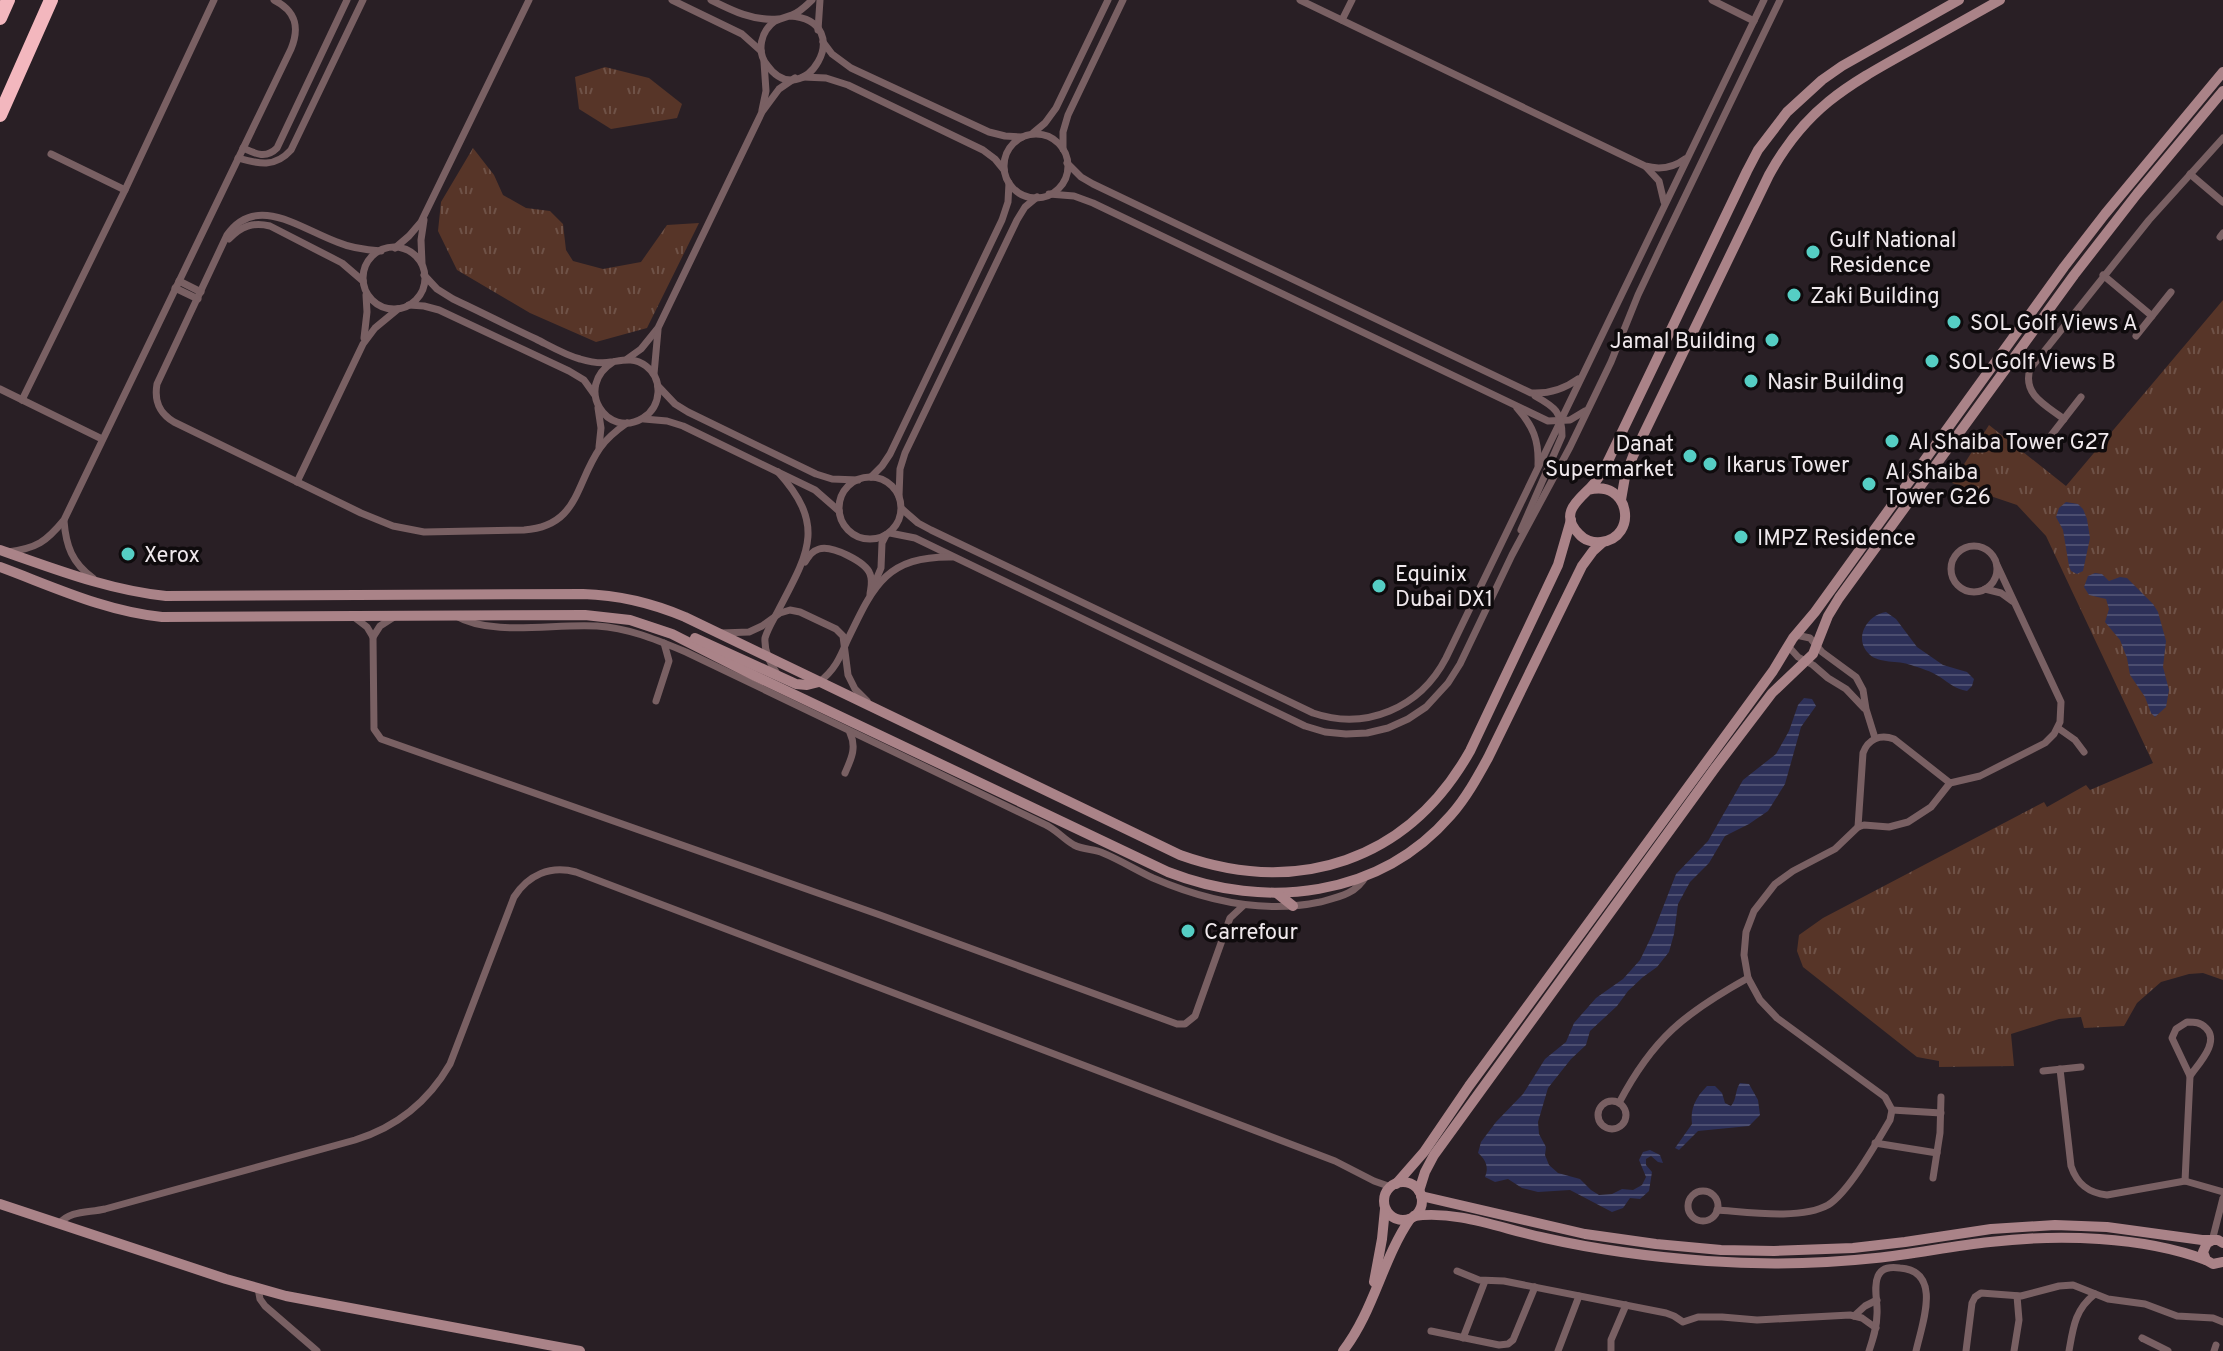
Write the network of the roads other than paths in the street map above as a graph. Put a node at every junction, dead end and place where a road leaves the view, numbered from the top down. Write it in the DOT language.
graph roads {
  1 [pos="8,0"];
  2 [pos="41,0"];
  3 [pos="51,0"];
  4 [pos="214,0"];
  5 [pos="274,0"];
  6 [pos="347,0"];
  7 [pos="363,0"];
  8 [pos="672,0"];
  9 [pos="711,0"];
  10 [pos="812,0"];
  11 [pos="820,0"];
  12 [pos="1108,0"];
  13 [pos="1123,0"];
  14 [pos="1300,0"];
  15 [pos="1352,0"];
  16 [pos="1712,0"];
  17 [pos="1764,0"];
  18 [pos="1780,0"];
  19 [pos="1942,0"];
  20 [pos="1959,0"];
  21 [pos="1999,0"];
  22 [pos="528,1"];
  23 [pos="1985,4"];
  24 [pos="1934,14"];
  25 [pos="790,16"];
  26 [pos="0,18"];
  27 [pos="781,18"];
  28 [pos="1342,20"];
  29 [pos="1754,21"];
  30 [pos="818,30"];
  31 [pos="33,40"];
  32 [pos="823,42"];
  33 [pos="761,51"];
  34 [pos="763,60"];
  35 [pos="2223,72"];
  36 [pos="799,77"];
  37 [pos="2223,91"];
  38 [pos="762,112"];
  39 [pos="0,115"];
  40 [pos="1026,136"];
  41 [pos="2223,138"];
  42 [pos="243,148"];
  43 [pos="1064,151"];
  44 [pos="51,154"];
  45 [pos="1688,157"];
  46 [pos="238,158"];
  47 [pos="1067,163"];
  48 [pos="1645,166"];
  49 [pos="1004,170"];
  50 [pos="2190,174"];
  51 [pos="1009,183"];
  52 [pos="125,190"];
  53 [pos="1049,194"];
  54 [pos="1037,197"];
  55 [pos="2223,202"];
  56 [pos="1664,206"];
  57 [pos="425,214"];
  58 [pos="224,244"];
  59 [pos="395,248"];
  60 [pos="381,251"];
  61 [pos="423,271"];
  62 [pos="2103,275"];
  63 [pos="363,281"];
  64 [pos="177,285"];
  65 [pos="365,290"];
  66 [pos="2171,292"];
  67 [pos="199,296"];
  68 [pos="409,305"];
  69 [pos="398,309"];
  70 [pos="2152,316"];
  71 [pos="658,328"];
  72 [pos="2136,336"];
  73 [pos="363,344"];
  74 [pos="627,359"];
  75 [pos="613,362"];
  76 [pos="1582,375"];
  77 [pos="654,376"];
  78 [pos="658,386"];
  79 [pos="0,389"];
  80 [pos="1531,393"];
  81 [pos="595,395"];
  82 [pos="2081,397"];
  83 [pos="22,400"];
  84 [pos="598,406"];
  85 [pos="1515,407"];
  86 [pos="1589,408"];
  87 [pos="642,419"];
  88 [pos="2064,419"];
  89 [pos="1560,421"];
  90 [pos="627,423"];
  91 [pos="102,439"];
  92 [pos="2046,442"];
  93 [pos="599,449"];
  94 [pos="1537,471"];
  95 [pos="778,472"];
  96 [pos="871,477"];
  97 [pos="858,480"];
  98 [pos="297,482"];
  99 [pos="1588,490"];
  100 [pos="899,496"];
  101 [pos="1621,500"];
  102 [pos="902,509"];
  103 [pos="839,511"];
  104 [pos="64,520"];
  105 [pos="1571,520"];
  106 [pos="888,534"];
  107 [pos="1603,542"];
  108 [pos="4,551"];
  109 [pos="1512,555"];
  110 [pos="955,558"];
  111 [pos="1997,565"];
  112 [pos="0,567"];
  113 [pos="800,569"];
  114 [pos="101,585"];
  115 [pos="1985,589"];
  116 [pos="869,596"];
  117 [pos="2014,603"];
  118 [pos="454,615"];
  119 [pos="776,615"];
  120 [pos="352,616"];
  121 [pos="396,616"];
  122 [pos="719,633"];
  123 [pos="672,634"];
  124 [pos="1796,635"];
  125 [pos="373,637"];
  126 [pos="664,643"];
  127 [pos="845,645"];
  128 [pos="1816,645"];
  129 [pos="1788,646"];
  130 [pos="686,652"];
  131 [pos="767,657"];
  132 [pos="669,661"];
  133 [pos="1806,662"];
  134 [pos="1845,667"];
  135 [pos="778,676"];
  136 [pos="819,682"];
  137 [pos="1836,682"];
  138 [pos="787,691"];
  139 [pos="656,701"];
  140 [pos="1866,709"];
  141 [pos="877,711"];
  142 [pos="2058,728"];
  143 [pos="849,731"];
  144 [pos="1875,738"];
  145 [pos="872,742"];
  146 [pos="854,750"];
  147 [pos="2084,752"];
  148 [pos="845,773"];
  149 [pos="1950,783"];
  150 [pos="983,789"];
  151 [pos="1858,827"];
  152 [pos="1366,875"];
  153 [pos="1278,894"];
  154 [pos="1221,901"];
  155 [pos="1244,905"];
  156 [pos="1293,906"];
  157 [pos="1230,918"];
  158 [pos="1748,978"];
  159 [pos="2081,1067"];
  160 [pos="2060,1069"];
  161 [pos="2043,1071"];
  162 [pos="2190,1076"];
  163 [pos="1941,1097"];
  164 [pos="1619,1103"];
  165 [pos="1892,1110"];
  166 [pos="1941,1113"];
  167 [pos="1875,1143"];
  168 [pos="1937,1153"];
  169 [pos="1425,1172"];
  170 [pos="1933,1178"];
  171 [pos="2185,1181"];
  172 [pos="1393,1185"];
  173 [pos="1420,1193"];
  174 [pos="2223,1195"];
  175 [pos="1443,1201"];
  176 [pos="0,1204"];
  177 [pos="1385,1209"];
  178 [pos="1717,1210"];
  179 [pos="2221,1212"];
  180 [pos="1412,1218"];
  181 [pos="59,1224"];
  182 [pos="2215,1241"];
  183 [pos="2217,1263"];
  184 [pos="1457,1271"];
  185 [pos="1485,1281"];
  186 [pos="1535,1287"];
  187 [pos="258,1288"];
  188 [pos="2095,1294"];
  189 [pos="1579,1296"];
  190 [pos="2017,1296"];
  191 [pos="1877,1300"];
  192 [pos="1369,1305"];
  193 [pos="1626,1305"];
  194 [pos="1854,1316"];
  195 [pos="2223,1322"];
  196 [pos="1876,1328"];
  197 [pos="1431,1331"];
  198 [pos="1463,1338"];
  199 [pos="2142,1338"];
  200 [pos="317,1351"];
  201 [pos="580,1351"];
  202 [pos="1343,1351"];
  203 [pos="1558,1351"];
  204 [pos="1611,1351"];
  205 [pos="1869,1351"];
  206 [pos="1916,1351"];
  207 [pos="1966,1351"];
  208 [pos="2014,1351"];
  209 [pos="2069,1351"];
  210 [pos="2168,1351"];
  1 -- 26 [label="highway"];
  2 -- 31 [label="highway"];
  3 -- 31 [label="highway"];
  4 -- 52 [label="street"];
  5 -- 42 [label="street"];
  6 -- 42 [label="street"];
  7 -- 46 [label="street"];
  8 -- 33 [label="street"];
  9 -- 27 [label="street"];
  10 -- 25 [label="street"];
  11 -- 30 [label="street"];
  12 -- 40 [label="street"];
  13 -- 43 [label="street"];
  14 -- 28 [label="street"];
  15 -- 28 [label="street"];
  16 -- 29 [label="street"];
  17 -- 29 [label="street"];
  18 -- 86 [label="street"];
  19 -- 24 [label="street"];
  20 -- 24 [label="street"];
  21 -- 23 [label="street"];
  22 -- 57 [label="street"];
  23 -- 101 [label="street"];
  24 -- 99 [label="street"];
  25 -- 27 [label="street"];
  25 -- 30 [label="street"];
  27 -- 33 [label="street"];
  28 -- 48 [label="street"];
  29 -- 45 [label="street"];
  30 -- 32 [label="street"];
  31 -- 39 [label="highway"];
  32 -- 36 [label="street"];
  32 -- 40 [label="street"];
  33 -- 34 [label="street"];
  34 -- 36 [label="street"];
  34 -- 38 [label="street"];
  35 -- 124 [label="street"];
  36 -- 38 [label="street"];
  36 -- 49 [label="street"];
  37 -- 128 [label="street"];
  38 -- 71 [label="street"];
  40 -- 43 [label="street"];
  40 -- 49 [label="street"];
  41 -- 50 [label="street"];
  42 -- 46 [label="street"];
  43 -- 47 [label="street"];
  44 -- 52 [label="street"];
  45 -- 48 [label="street"];
  45 -- 56 [label="street"];
  46 -- 64 [label="street"];
  47 -- 53 [label="street"];
  47 -- 80 [label="street"];
  48 -- 56 [label="street"];
  49 -- 51 [label="street"];
  50 -- 55 [label="street"];
  50 -- 62 [label="street"];
  51 -- 54 [label="street"];
  51 -- 96 [label="street"];
  52 -- 83 [label="street"];
  53 -- 54 [label="street"];
  53 -- 85 [label="street"];
  54 -- 100 [label="street"];
  56 -- 76 [label="street"];
  57 -- 59 [label="street"];
  57 -- 61 [label="street"];
  58 -- 60 [label="street"];
  58 -- 63 [label="street"];
  58 -- 67 [label="street"];
  59 -- 60 [label="street"];
  59 -- 61 [label="street"];
  60 -- 63 [label="street"];
  61 -- 68 [label="street"];
  61 -- 75 [label="street"];
  62 -- 70 [label="street"];
  62 -- 88 [label="street"];
  63 -- 65 [label="street"];
  64 -- 67 [label="street"];
  64 -- 91 [label="street"];
  65 -- 69 [label="street"];
  65 -- 73 [label="street"];
  66 -- 70 [label="street"];
  67 -- 98 [label="street"];
  68 -- 69 [label="street"];
  68 -- 81 [label="street"];
  69 -- 73 [label="street"];
  70 -- 72 [label="street"];
  71 -- 74 [label="street"];
  71 -- 77 [label="street"];
  73 -- 98 [label="street"];
  74 -- 75 [label="street"];
  74 -- 77 [label="street"];
  75 -- 81 [label="street"];
  76 -- 80 [label="street"];
  76 -- 89 [label="street"];
  77 -- 78 [label="street"];
  78 -- 87 [label="street"];
  78 -- 97 [label="street"];
  79 -- 83 [label="street"];
  80 -- 89 [label="street"];
  81 -- 84 [label="street"];
  82 -- 88 [label="street"];
  83 -- 91 [label="street"];
  84 -- 90 [label="street"];
  84 -- 93 [label="street"];
  85 -- 89 [label="street"];
  85 -- 94 [label="street"];
  86 -- 89 [label="street"];
  86 -- 109 [label="street"];
  87 -- 90 [label="street"];
  87 -- 95 [label="street"];
  88 -- 92 [label="street"];
  89 -- 94 [label="street"];
  89 -- 109 [label="street"];
  90 -- 93 [label="street"];
  91 -- 104 [label="street"];
  93 -- 98 [label="street"];
  94 -- 102 [label="street"];
  95 -- 103 [label="street"];
  95 -- 113 [label="street"];
  96 -- 97 [label="street"];
  96 -- 100 [label="street"];
  97 -- 103 [label="street"];
  99 -- 101 [label="street"];
  99 -- 105 [label="street"];
  100 -- 102 [label="street"];
  101 -- 107 [label="street"];
  102 -- 106 [label="street"];
  103 -- 106 [label="street"];
  104 -- 108 [label="street"];
  104 -- 114 [label="street"];
  105 -- 107 [label="street"];
  105 -- 141 [label="street"];
  106 -- 110 [label="street"];
  106 -- 116 [label="street"];
  107 -- 152 [label="street"];
  108 -- 114 [label="street"];
  109 -- 110 [label="street"];
  110 -- 116 [label="street"];
  111 -- 115 [label="street"];
  111 -- 115 [label="street"];
  111 -- 117 [label="street"];
  112 -- 120 [label="street"];
  113 -- 116 [label="street"];
  113 -- 119 [label="street"];
  114 -- 122 [label="street"];
  115 -- 117 [label="street"];
  116 -- 127 [label="street"];
  117 -- 142 [label="street"];
  118 -- 121 [label="street"];
  118 -- 123 [label="street"];
  118 -- 126 [label="street"];
  119 -- 122 [label="street"];
  119 -- 127 [label="street"];
  119 -- 131 [label="street"];
  120 -- 121 [label="street"];
  120 -- 125 [label="street"];
  121 -- 125 [label="street"];
  122 -- 131 [label="street"];
  123 -- 135 [label="street"];
  123 -- 138 [label="street"];
  124 -- 128 [label="street"];
  124 -- 129 [label="street"];
  125 -- 157 [label="street"];
  126 -- 130 [label="street"];
  126 -- 132 [label="street"];
  127 -- 136 [label="street"];
  127 -- 141 [label="street"];
  128 -- 133 [label="street"];
  128 -- 134 [label="street"];
  129 -- 133 [label="street"];
  129 -- 172 [label="street"];
  130 -- 132 [label="street"];
  130 -- 143 [label="street"];
  131 -- 135 [label="street"];
  131 -- 136 [label="street"];
  132 -- 139 [label="street"];
  133 -- 137 [label="street"];
  133 -- 169 [label="street"];
  134 -- 137 [label="street"];
  134 -- 140 [label="street"];
  135 -- 136 [label="street"];
  135 -- 138 [label="street"];
  136 -- 141 [label="street"];
  137 -- 140 [label="street"];
  138 -- 150 [label="street"];
  140 -- 144 [label="street"];
  142 -- 147 [label="street"];
  142 -- 149 [label="street"];
  143 -- 145 [label="street"];
  143 -- 146 [label="street"];
  144 -- 149 [label="street"];
  144 -- 151 [label="street"];
  145 -- 146 [label="street"];
  145 -- 150 [label="street"];
  146 -- 148 [label="street"];
  149 -- 151 [label="street"];
  150 -- 153 [label="street"];
  150 -- 154 [label="street"];
  151 -- 158 [label="street"];
  152 -- 153 [label="street"];
  152 -- 156 [label="street"];
  153 -- 156 [label="street"];
  154 -- 155 [label="street"];
  154 -- 157 [label="street"];
  155 -- 156 [label="street"];
  155 -- 157 [label="street"];
  158 -- 164 [label="street"];
  158 -- 165 [label="street"];
  159 -- 160 [label="street"];
  160 -- 161 [label="street"];
  160 -- 171 [label="street"];
  162 -- 162 [label="street"];
  162 -- 171 [label="street"];
  163 -- 166 [label="street"];
  165 -- 166 [label="street"];
  165 -- 167 [label="street"];
  166 -- 168 [label="street"];
  167 -- 168 [label="street"];
  167 -- 178 [label="street"];
  168 -- 170 [label="street"];
  169 -- 173 [label="street"];
  169 -- 175 [label="street"];
  171 -- 174 [label="street"];
  172 -- 173 [label="street"];
  172 -- 177 [label="street"];
  172 -- 181 [label="street"];
  173 -- 175 [label="street"];
  173 -- 180 [label="street"];
  174 -- 179 [label="street"];
  175 -- 182 [label="street"];
  176 -- 181 [label="street"];
  177 -- 180 [label="street"];
  177 -- 192 [label="street"];
  178 -- 178 [label="street"];
  179 -- 182 [label="street"];
  180 -- 183 [label="street"];
  180 -- 192 [label="street"];
  181 -- 187 [label="street"];
  182 -- 183 [label="street"];
  184 -- 185 [label="street"];
  185 -- 186 [label="street"];
  185 -- 198 [label="street"];
  186 -- 189 [label="street"];
  186 -- 198 [label="street"];
  187 -- 200 [label="street"];
  187 -- 201 [label="street"];
  188 -- 190 [label="street"];
  188 -- 195 [label="street"];
  188 -- 209 [label="street"];
  189 -- 193 [label="street"];
  189 -- 203 [label="street"];
  190 -- 207 [label="street"];
  190 -- 208 [label="street"];
  191 -- 194 [label="street"];
  191 -- 196 [label="street"];
  191 -- 206 [label="street"];
  192 -- 202 [label="street"];
  193 -- 194 [label="street"];
  193 -- 204 [label="street"];
  194 -- 196 [label="street"];
  196 -- 205 [label="street"];
  197 -- 198 [label="street"];
  199 -- 210 [label="street"];
}
